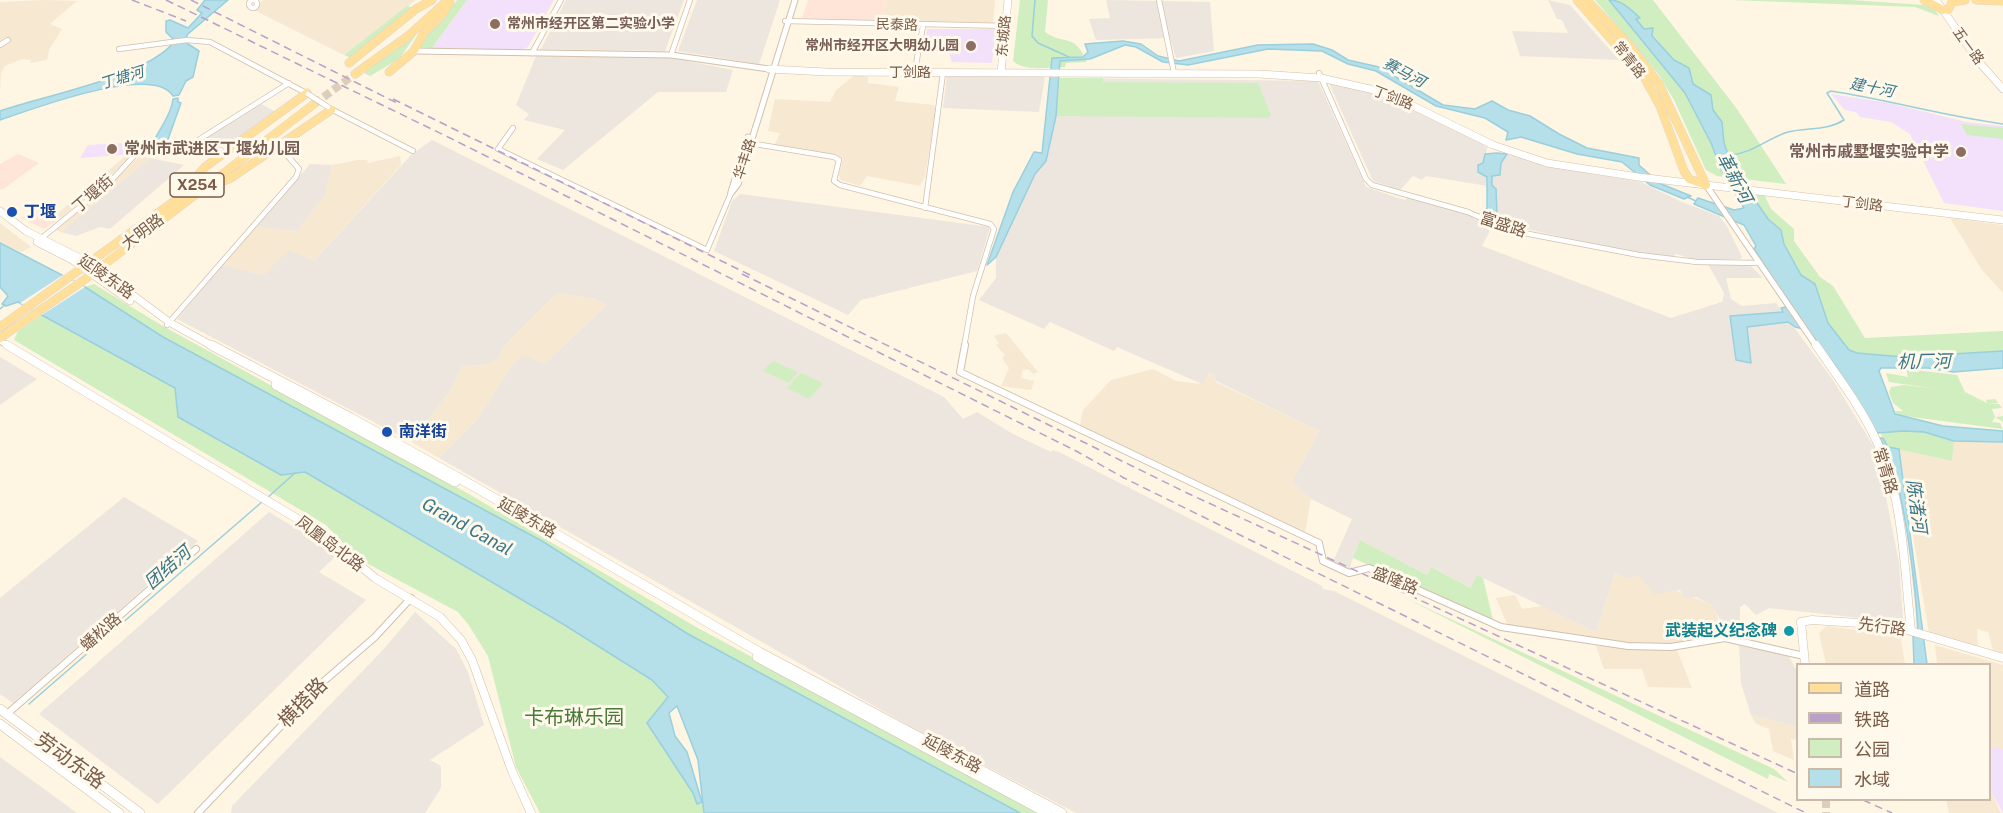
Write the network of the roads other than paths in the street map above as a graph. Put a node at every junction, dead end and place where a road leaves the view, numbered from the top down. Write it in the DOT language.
graph roads {
  1 [pos="432,0"];
  2 [pos="438,0"];
  3 [pos="449,0"];
  4 [pos="561,0"];
  5 [pos="690,0"];
  6 [pos="793,0"];
  7 [pos="1008,0"];
  8 [pos="1012,0"];
  9 [pos="1159,0"];
  10 [pos="1924,0"];
  11 [pos="1936,0"];
  12 [pos="1941,0"];
  13 [pos="1965,0"];
  14 [pos="1976,0"];
  15 [pos="1584,2"];
  16 [pos="2003,2"];
  17 [pos="1945,10"];
  18 [pos="787,21"];
  19 [pos="922,26"];
  20 [pos="1007,26"];
  21 [pos="8,40"];
  22 [pos="0,45"];
  23 [pos="119,49"];
  24 [pos="415,51"];
  25 [pos="532,53"];
  26 [pos="671,55"];
  27 [pos="349,63"];
  28 [pos="772,70"];
  29 [pos="915,70"];
  30 [pos="1174,70"];
  31 [pos="1047,71"];
  32 [pos="389,72"];
  33 [pos="1004,72"];
  34 [pos="943,73"];
  35 [pos="1320,76"];
  36 [pos="289,83"];
  37 [pos="2003,87"];
  38 [pos="309,98"];
  39 [pos="329,108"];
  40 [pos="513,128"];
  41 [pos="146,143"];
  42 [pos="748,143"];
  43 [pos="278,145"];
  44 [pos="226,152"];
  45 [pos="413,152"];
  46 [pos="1655,177"];
  47 [pos="1689,179"];
  48 [pos="1706,183"];
  49 [pos="731,193"];
  50 [pos="195,194"];
  51 [pos="175,201"];
  52 [pos="925,208"];
  53 [pos="0,211"];
  54 [pos="0,216"];
  55 [pos="2003,218"];
  56 [pos="39,240"];
  57 [pos="1760,263"];
  58 [pos="91,268"];
  59 [pos="33,309"];
  60 [pos="168,324"];
  61 [pos="0,327"];
  62 [pos="0,339"];
  63 [pos="196,549"];
  64 [pos="412,597"];
  65 [pos="1913,631"];
  66 [pos="2003,658"];
  67 [pos="1804,660"];
  68 [pos="4,712"];
  69 [pos="0,724"];
  70 [pos="119,813"];
  71 [pos="140,813"];
  72 [pos="198,813"];
  73 [pos="531,813"];
  74 [pos="1047,813"];
  75 [pos="1062,813"];
  1 -- 27 [label="main road"];
  2 -- 3 [label="main road"];
  3 -- 24 [label="main road"];
  4 -- 25 [label="street"];
  5 -- 26 [label="street"];
  6 -- 18 [label="street, 华丰路"];
  7 -- 20 [label="main road, 东城路"];
  8 -- 20 [label="main road, 东城路"];
  9 -- 30 [label="street"];
  10 -- 17 [label="main road"];
  11 -- 17 [label="main road, 五一路"];
  12 -- 17 [label="main road, 五一路"];
  13 -- 17 [label="main road"];
  14 -- 16 [label="main road"];
  15 -- 47 [label="main road, 常青路"];
  15 -- 48 [label="main road, 常青路"];
  17 -- 37 [label="main road, 五一路"];
  18 -- 19 [label="street, 民泰路"];
  18 -- 28 [label="street, 华丰路"];
  19 -- 20 [label="street, 民泰路"];
  19 -- 29 [label="street"];
  20 -- 33 [label="main road, 东城路"];
  21 -- 22 [label="street"];
  23 -- 36 [label="street"];
  24 -- 25 [label="street, 丁剑路"];
  24 -- 32 [label="main road"];
  25 -- 26 [label="street, 丁剑路"];
  26 -- 28 [label="street, 丁剑路"];
  28 -- 29 [label="main road, 丁剑路"];
  28 -- 34 [label="main road, 丁剑路"];
  28 -- 42 [label="street, 华丰路"];
  29 -- 33 [label="main road, 丁剑路"];
  30 -- 31 [label="main road, 丁剑路"];
  30 -- 35 [label="main road, 丁剑路"];
  31 -- 33 [label="main road, 丁剑路"];
  33 -- 34 [label="main road, 丁剑路"];
  34 -- 52 [label="street"];
  35 -- 46 [label="main road, 丁剑路"];
  35 -- 57 [label="street, 富盛路"];
  36 -- 38 [label="street"];
  36 -- 44 [label="street"];
  38 -- 39 [label="street, bridge"];
  38 -- 44 [label="main road"];
  38 -- 50 [label="main road, 大明路 / X254"];
  38 -- 51 [label="main road, 大明路 / X254"];
  39 -- 43 [label="main road"];
  39 -- 45 [label="street"];
  40 -- 49 [label="street"];
  41 -- 56 [label="street, 丁堰街"];
  42 -- 49 [label="street, 华丰路"];
  42 -- 52 [label="street"];
  43 -- 50 [label="main road"];
  43 -- 60 [label="street"];
  44 -- 51 [label="main road"];
  46 -- 47 [label="main road, 丁剑路"];
  46 -- 48 [label="main road, 丁剑路"];
  47 -- 48 [label="main road"];
  48 -- 55 [label="main road, 丁剑路"];
  48 -- 57 [label="street, 常青路"];
  50 -- 58 [label="main road, 大明路 / X254"];
  51 -- 58 [label="main road, 大明路 / X254"];
  52 -- 67 [label="street, 盛隆路"];
  53 -- 56 [label="main road, 延陵东路"];
  54 -- 56 [label="main road, 延陵东路"];
  56 -- 58 [label="main road, 延陵东路"];
  57 -- 65 [label="street, 常青路"];
  58 -- 59 [label="main road, 大明路 / X254"];
  58 -- 59 [label="main road, 大明路 / X254"];
  58 -- 60 [label="main road, 延陵东路"];
  59 -- 61 [label="main road, 大明路 / X254"];
  59 -- 62 [label="main road, 大明路 / X254"];
  60 -- 74 [label="main road, 延陵东路"];
  60 -- 75 [label="main road, 延陵东路"];
  62 -- 64 [label="street, 凤凰岛北路"];
  63 -- 68 [label="street, 蟠松路"];
  64 -- 72 [label="street, 横搭路"];
  64 -- 73 [label="street, 凤凰岛北路"];
  65 -- 66 [label="street, 先行路"];
  65 -- 67 [label="street, 先行路"];
  68 -- 71 [label="main road, 劳动东路"];
  69 -- 70 [label="main road, 劳动东路"];
}
